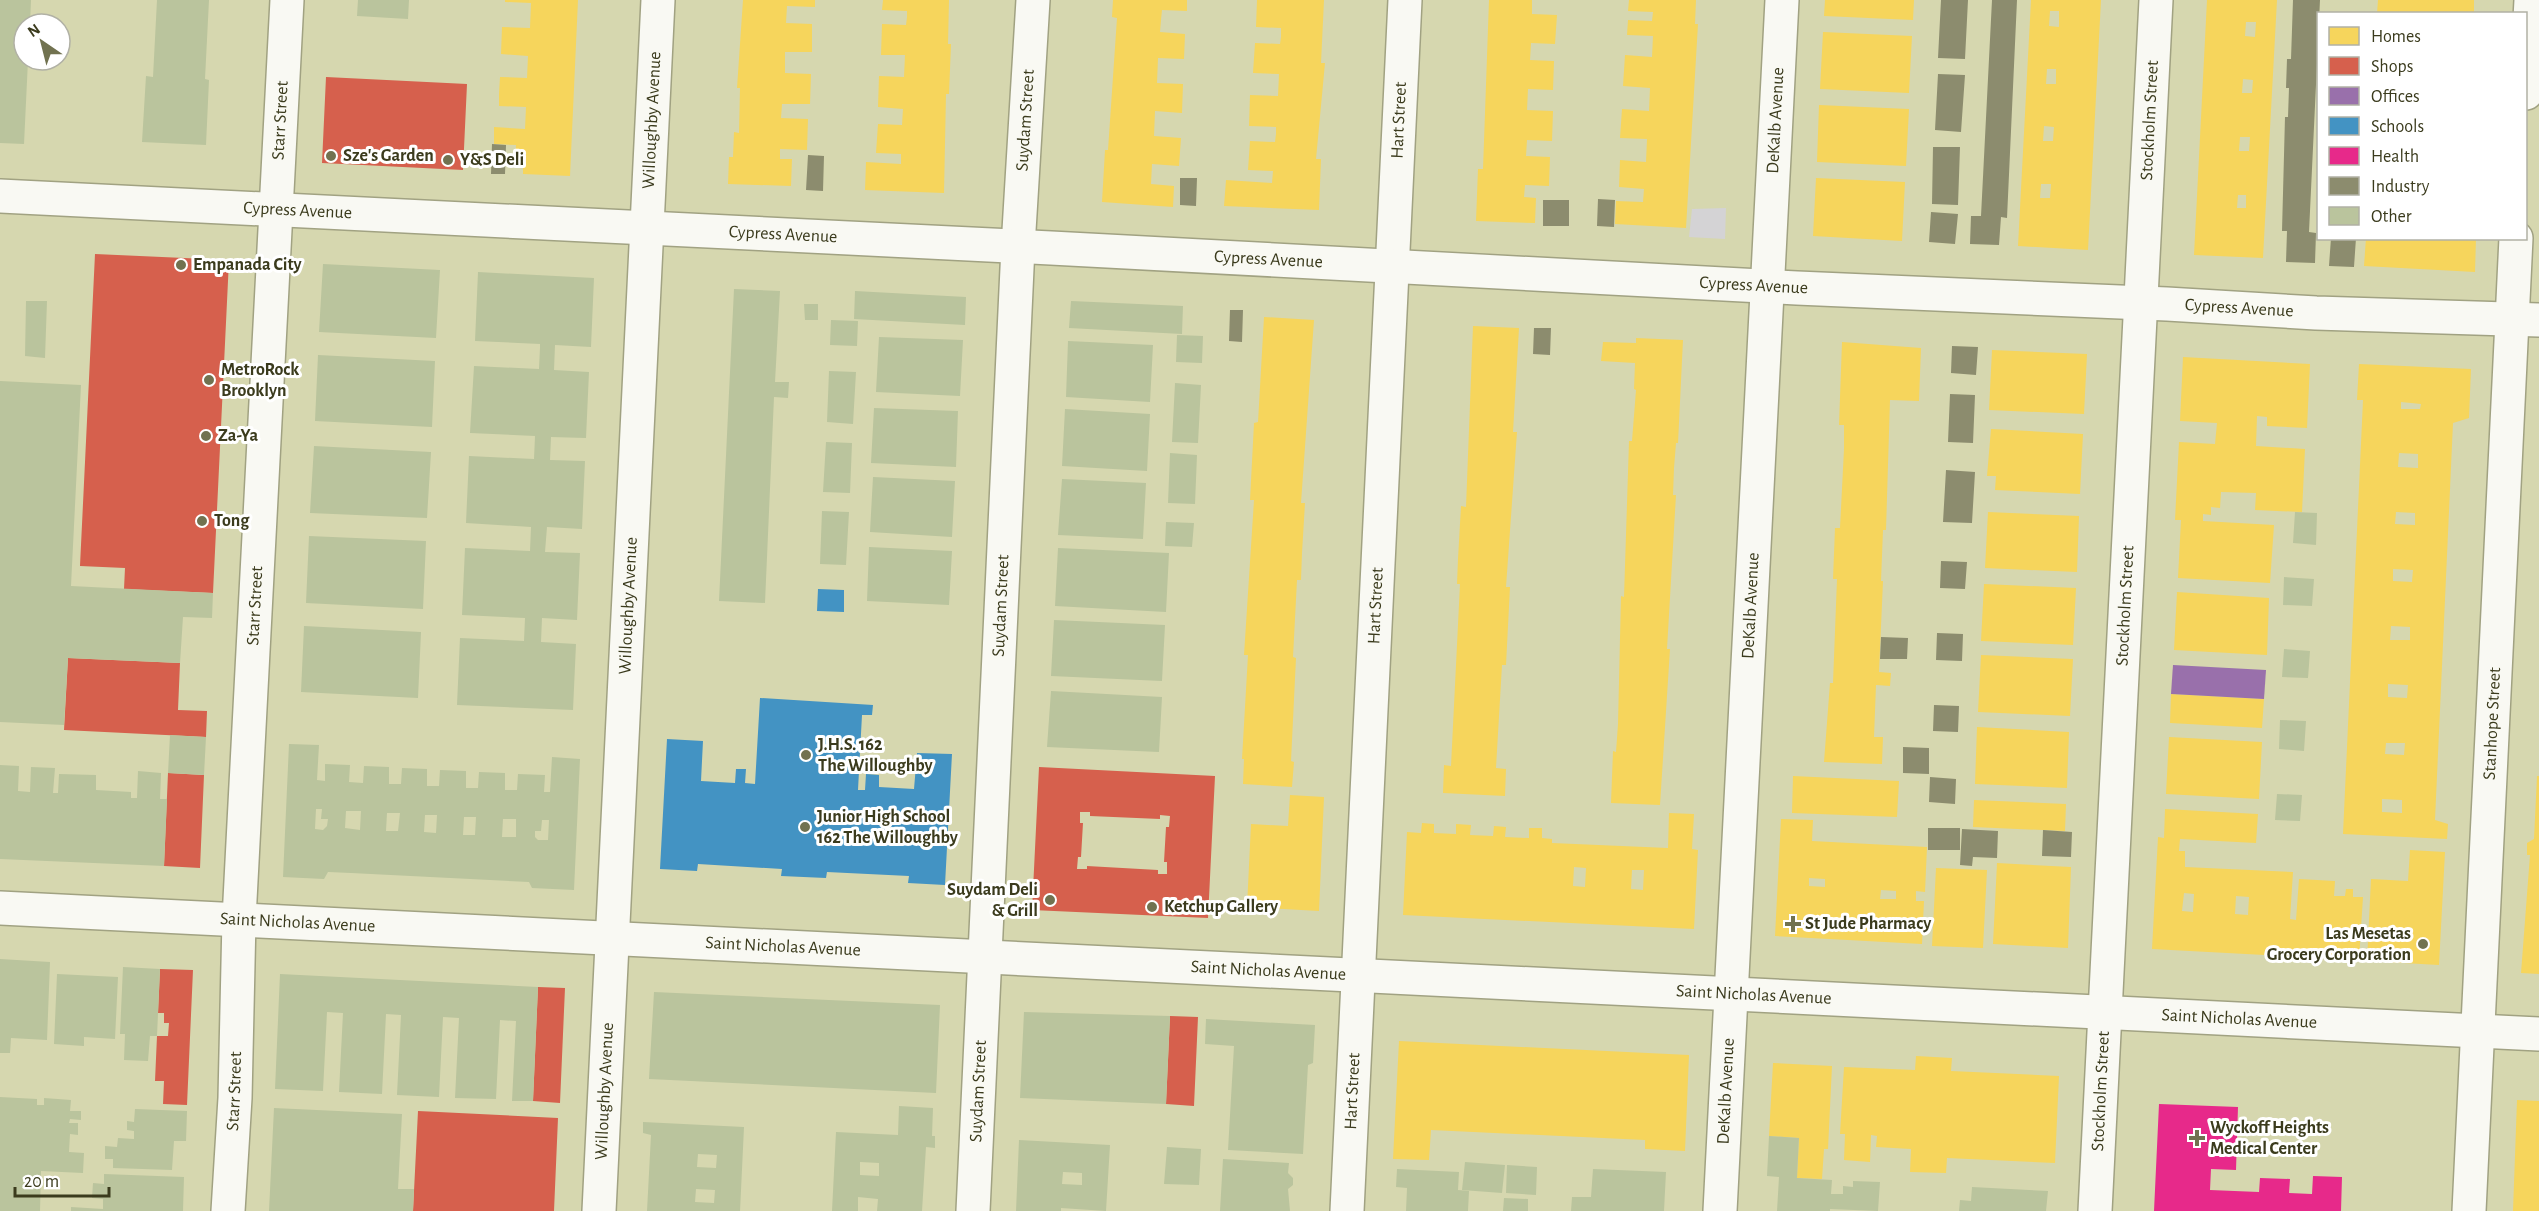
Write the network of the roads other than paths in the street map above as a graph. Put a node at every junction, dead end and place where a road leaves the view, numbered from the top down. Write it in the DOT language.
graph roads {
  1 [pos="287,0"];
  2 [pos="658,0"];
  3 [pos="1033,0"];
  4 [pos="1406,0"];
  5 [pos="1782,0"];
  6 [pos="2156,0"];
  7 [pos="2531,0"];
  8 [pos="2527,74"];
  9 [pos="0,196"];
  10 [pos="277,210"];
  11 [pos="647,228"];
  12 [pos="2516,240"];
  13 [pos="1018,247"];
  14 [pos="1393,268"];
  15 [pos="1767,286"];
  16 [pos="2141,303"];
  17 [pos="2525,320"];
  18 [pos="0,908"];
  19 [pos="239,919"];
  20 [pos="612,938"];
  21 [pos="985,957"];
  22 [pos="1358,976"];
  23 [pos="1731,994"];
  24 [pos="2104,1012"];
  25 [pos="2477,1031"];
  26 [pos="2539,1034"];
  27 [pos="228,1211"];
  28 [pos="599,1211"];
  29 [pos="973,1211"];
  30 [pos="1347,1211"];
  31 [pos="1720,1211"];
  32 [pos="2094,1211"];
  33 [pos="2469,1211"];
  1 -- 10 [label="street, Starr Street"];
  2 -- 11 [label="street, Willoughby Avenue"];
  3 -- 13 [label="street, Suydam Street"];
  4 -- 14 [label="street, Hart Street"];
  5 -- 15 [label="street, DeKalb Avenue"];
  6 -- 16 [label="street, Stockholm Street"];
  7 -- 8 [label="street"];
  9 -- 10 [label="street, Cypress Avenue"];
  10 -- 11 [label="street, Cypress Avenue"];
  10 -- 19 [label="street, Starr Street"];
  11 -- 13 [label="street, Cypress Avenue"];
  11 -- 20 [label="street, Willoughby Avenue"];
  12 -- 17 [label="street, Stanhope Street"];
  13 -- 14 [label="street, Cypress Avenue"];
  13 -- 21 [label="street, Suydam Street"];
  14 -- 15 [label="street, Cypress Avenue"];
  14 -- 22 [label="street, Hart Street"];
  15 -- 16 [label="street, Cypress Avenue"];
  15 -- 23 [label="street, DeKalb Avenue"];
  16 -- 17 [label="street, Cypress Avenue"];
  16 -- 24 [label="street, Stockholm Street"];
  17 -- 25 [label="street, Stanhope Street"];
  18 -- 19 [label="street, Saint Nicholas Avenue"];
  19 -- 20 [label="street, Saint Nicholas Avenue"];
  19 -- 27 [label="street, Starr Street"];
  20 -- 21 [label="street, Saint Nicholas Avenue"];
  20 -- 28 [label="street, Willoughby Avenue"];
  21 -- 22 [label="street, Saint Nicholas Avenue"];
  21 -- 29 [label="street, Suydam Street"];
  22 -- 23 [label="street, Saint Nicholas Avenue"];
  22 -- 30 [label="street, Hart Street"];
  23 -- 24 [label="street, Saint Nicholas Avenue"];
  23 -- 31 [label="street, DeKalb Avenue"];
  24 -- 25 [label="street, Saint Nicholas Avenue"];
  24 -- 32 [label="street, Stockholm Street"];
  25 -- 26 [label="street, Saint Nicholas Avenue"];
  25 -- 33 [label="street, Stanhope Street"];
}
